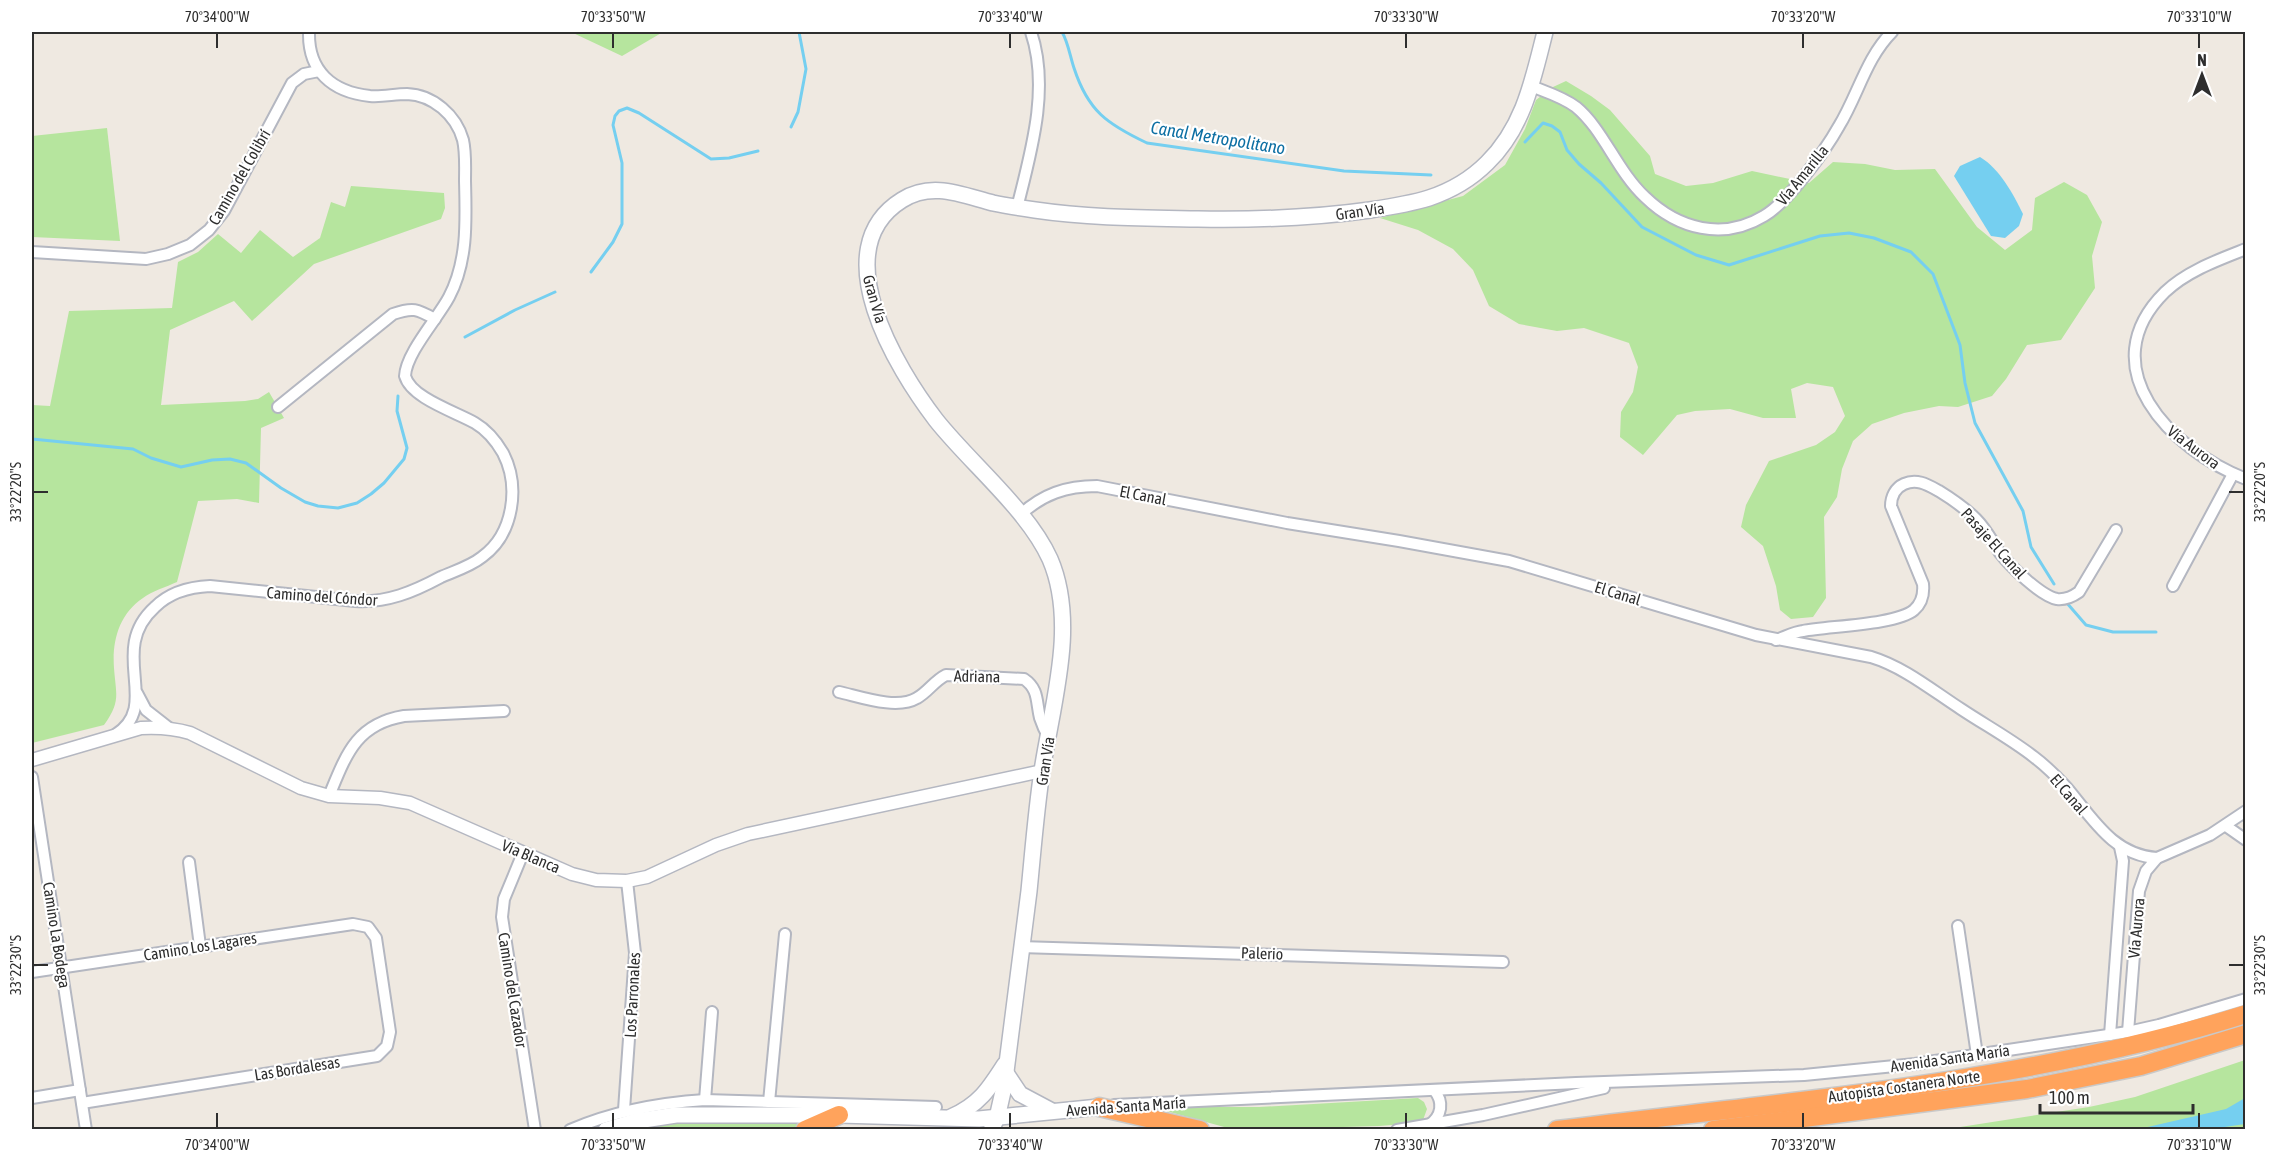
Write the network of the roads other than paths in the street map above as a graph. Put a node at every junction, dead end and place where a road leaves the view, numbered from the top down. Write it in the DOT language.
graph roads {
  1 [pos="309,32"];
  2 [pos="1031,32"];
  3 [pos="1545,32"];
  4 [pos="1892,32"];
  5 [pos="319,71"];
  6 [pos="1531,86"];
  7 [pos="1017,207"];
  8 [pos="2246,249"];
  9 [pos="32,252"];
  10 [pos="435,319"];
  11 [pos="278,407"];
  12 [pos="2234,474"];
  13 [pos="2246,479"];
  14 [pos="1020,515"];
  15 [pos="2116,530"];
  16 [pos="2173,586"];
  17 [pos="1776,640"];
  18 [pos="839,692"];
  19 [pos="137,693"];
  20 [pos="504,711"];
  21 [pos="169,728"];
  22 [pos="113,736"];
  23 [pos="1048,737"];
  24 [pos="32,760"];
  25 [pos="1042,771"];
  26 [pos="32,777"];
  27 [pos="329,796"];
  28 [pos="2246,811"];
  29 [pos="2226,825"];
  30 [pos="2246,840"];
  31 [pos="2120,847"];
  32 [pos="44,853"];
  33 [pos="523,853"];
  34 [pos="32,855"];
  35 [pos="2157,858"];
  36 [pos="189,862"];
  37 [pos="627,881"];
  38 [pos="1958,926"];
  39 [pos="368,927"];
  40 [pos="785,934"];
  41 [pos="200,946"];
  42 [pos="1020,947"];
  43 [pos="1503,962"];
  44 [pos="62,967"];
  45 [pos="32,972"];
  46 [pos="2246,999"];
  47 [pos="712,1012"];
  48 [pos="2246,1014"];
  49 [pos="2128,1032"];
  50 [pos="2246,1034"];
  51 [pos="2110,1035"];
  52 [pos="1977,1055"];
  53 [pos="1006,1068"];
  54 [pos="1649,1081"];
  55 [pos="80,1090"];
  56 [pos="1434,1090"];
  57 [pos="32,1098"];
  58 [pos="705,1100"];
  59 [pos="769,1102"];
  60 [pos="82,1103"];
  61 [pos="936,1107"];
  62 [pos="1099,1107"];
  63 [pos="624,1110"];
  64 [pos="1052,1111"];
  65 [pos="947,1119"];
  66 [pos="834,1122"];
  67 [pos="994,1124"];
  68 [pos="1428,1125"];
  69 [pos="1740,1127"];
  70 [pos="1193,1128"];
  71 [pos="86,1130"];
  72 [pos="535,1130"];
  73 [pos="570,1130"];
  74 [pos="606,1130"];
  75 [pos="805,1130"];
  76 [pos="1397,1130"];
  77 [pos="1557,1130"];
  78 [pos="1713,1130"];
  1 -- 5 [label="street"];
  2 -- 7 [label="street"];
  3 -- 6 [label="main road, Gran Vía"];
  4 -- 6 [label="street, Vía Amarilla"];
  5 -- 9 [label="street, Camino del Colibrí"];
  5 -- 10 [label="street, Camino del Cóndor"];
  6 -- 7 [label="main road, Gran Vía"];
  7 -- 14 [label="main road, Gran Vía"];
  8 -- 12 [label="street, Vía Aurora"];
  10 -- 11 [label="street"];
  10 -- 19 [label="street, Camino del Cóndor"];
  12 -- 13 [label="street, Vía Aurora"];
  12 -- 16 [label="street"];
  14 -- 17 [label="street, El Canal"];
  14 -- 23 [label="main road, Gran Vía"];
  15 -- 17 [label="street, Pasaje El Canal"];
  17 -- 31 [label="street, El Canal"];
  18 -- 23 [label="street, Adriana"];
  19 -- 21 [label="street, Camino del Cóndor"];
  19 -- 22 [label="street, Camino del Cóndor"];
  20 -- 27 [label="street"];
  21 -- 22 [label="street, Vía Blanca"];
  21 -- 27 [label="street, Vía Blanca"];
  22 -- 24 [label="street, Vía Blanca"];
  23 -- 25 [label="main road, Gran Vía"];
  25 -- 37 [label="street, Vía Blanca"];
  25 -- 42 [label="main road, Gran Vía"];
  26 -- 32 [label="street, Camino La Bodega"];
  27 -- 33 [label="street, Vía Blanca"];
  28 -- 29 [label="street"];
  29 -- 30 [label="street"];
  29 -- 35 [label="street"];
  31 -- 35 [label="street, El Canal"];
  31 -- 51 [label="street, Vía Aurora"];
  32 -- 34 [label="street"];
  32 -- 44 [label="street, Camino La Bodega"];
  33 -- 37 [label="street, Vía Blanca"];
  33 -- 72 [label="street, Camino del Cazador"];
  35 -- 49 [label="street, Vía Aurora"];
  36 -- 41 [label="street"];
  37 -- 63 [label="street, Los Parronales"];
  38 -- 52 [label="street"];
  39 -- 41 [label="street, Camino Los Lagares"];
  39 -- 60 [label="street, Las Bordalesas"];
  40 -- 59 [label="street"];
  41 -- 44 [label="street, Camino Los Lagares"];
  42 -- 43 [label="street, Palerio"];
  42 -- 53 [label="main road, Gran Vía"];
  44 -- 45 [label="street, Camino Los Lagares"];
  44 -- 55 [label="street, Camino La Bodega"];
  46 -- 49 [label="street, Avenida Santa María"];
  47 -- 58 [label="street"];
  48 -- 77 [label="highway, Autopista Costanera Norte"];
  49 -- 51 [label="street, Avenida Santa María"];
  50 -- 69 [label="highway, Autopista Costanera Norte"];
  51 -- 52 [label="street, Avenida Santa María"];
  52 -- 54 [label="street, Avenida Santa María"];
  53 -- 64 [label="main road"];
  53 -- 65 [label="main road, Gran Vía"];
  53 -- 67 [label="main road, Gran Vía"];
  54 -- 56 [label="street, Avenida Santa María"];
  54 -- 68 [label="street, Avenida Santa María"];
  55 -- 57 [label="street"];
  55 -- 60 [label="street, Camino La Bodega"];
  56 -- 62 [label="street, Avenida Santa María"];
  56 -- 68 [label="street"];
  58 -- 59 [label="street"];
  58 -- 63 [label="street"];
  59 -- 61 [label="street"];
  60 -- 71 [label="street, Camino La Bodega"];
  62 -- 64 [label="main road, Avenida Santa María"];
  62 -- 70 [label="highway"];
  63 -- 73 [label="street"];
  64 -- 67 [label="main road, Avenida Santa María"];
  65 -- 66 [label="main road, Avenida Santa María"];
  65 -- 67 [label="main road, Avenida Santa María"];
  66 -- 74 [label="main road, Avenida Santa María"];
  66 -- 75 [label="highway"];
  68 -- 76 [label="street, Avenida Santa María"];
  69 -- 78 [label="highway, Autopista Costanera Norte"];
}
